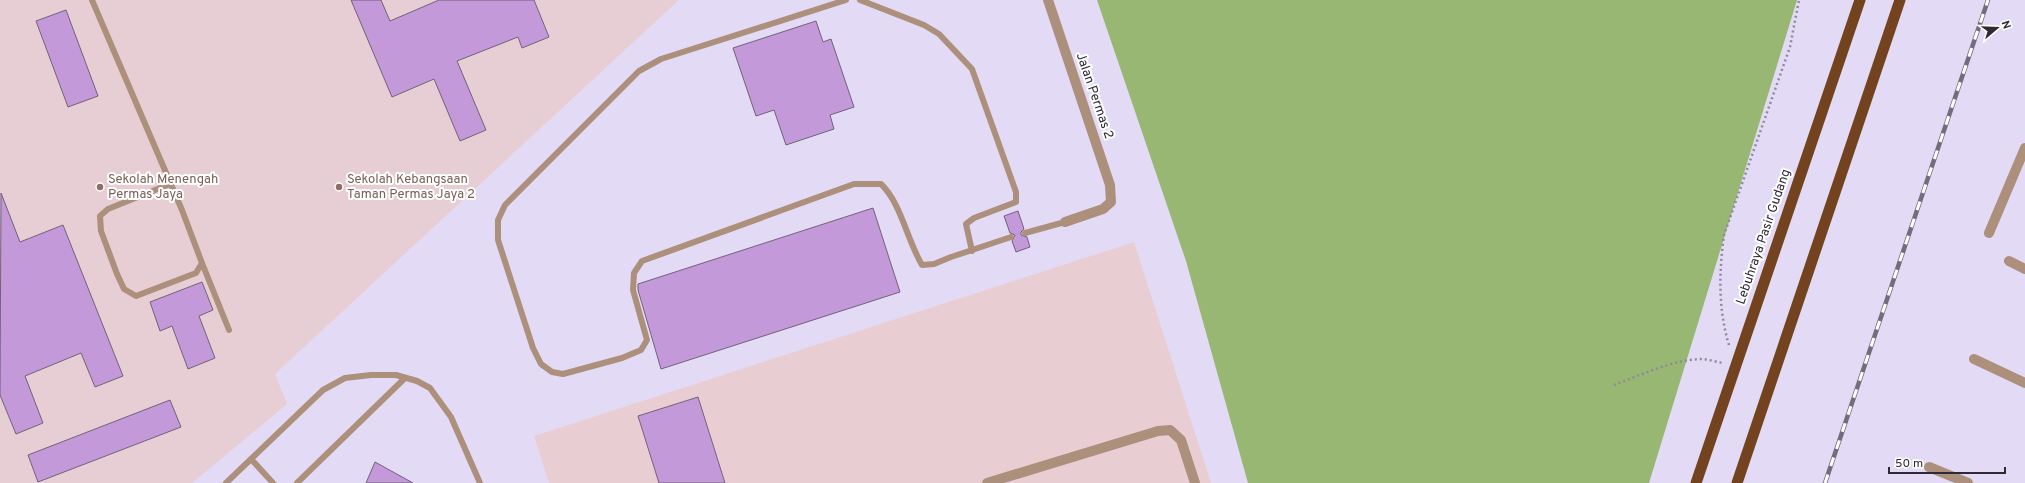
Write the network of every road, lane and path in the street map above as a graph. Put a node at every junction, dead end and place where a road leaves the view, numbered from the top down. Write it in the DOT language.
graph roads {
  1 [pos="92,0"];
  2 [pos="846,0"];
  3 [pos="860,0"];
  4 [pos="1048,0"];
  5 [pos="1799,0"];
  6 [pos="1860,0"];
  7 [pos="1900,0"];
  8 [pos="2025,148"];
  9 [pos="170,184"];
  10 [pos="1065,222"];
  11 [pos="1025,233"];
  12 [pos="1989,233"];
  13 [pos="1011,237"];
  14 [pos="972,251"];
  15 [pos="2009,261"];
  16 [pos="202,263"];
  17 [pos="2025,269"];
  18 [pos="229,330"];
  19 [pos="1974,359"];
  20 [pos="1735,365"];
  21 [pos="405,378"];
  22 [pos="2025,383"];
  23 [pos="1614,385"];
  24 [pos="251,459"];
  25 [pos="1929,467"];
  26 [pos="226,483"];
  27 [pos="273,483"];
  28 [pos="297,483"];
  29 [pos="480,483"];
  30 [pos="987,483"];
  31 [pos="1194,483"];
  32 [pos="1696,483"];
  33 [pos="1737,483"];
  34 [pos="1968,483"];
  1 -- 9 [label="lane"];
  2 -- 14 [label="lane"];
  3 -- 14 [label="lane"];
  4 -- 10 [label="street, Jalan Permas 2"];
  5 -- 20 [label="path"];
  6 -- 20 [label="highway, Lebuhraya Pasir Gudang"];
  7 -- 33 [label="highway"];
  8 -- 12 [label="street"];
  9 -- 16 [label="lane"];
  9 -- 16 [label="lane"];
  10 -- 11 [label="lane"];
  13 -- 14 [label="lane"];
  15 -- 17 [label="street"];
  16 -- 18 [label="lane"];
  19 -- 22 [label="street"];
  20 -- 23 [label="path"];
  20 -- 32 [label="highway, Lebuhraya Pasir Gudang"];
  21 -- 24 [label="lane"];
  21 -- 28 [label="lane"];
  21 -- 29 [label="lane"];
  24 -- 26 [label="lane"];
  24 -- 27 [label="lane"];
  25 -- 34 [label="street"];
  30 -- 31 [label="street"];
}
